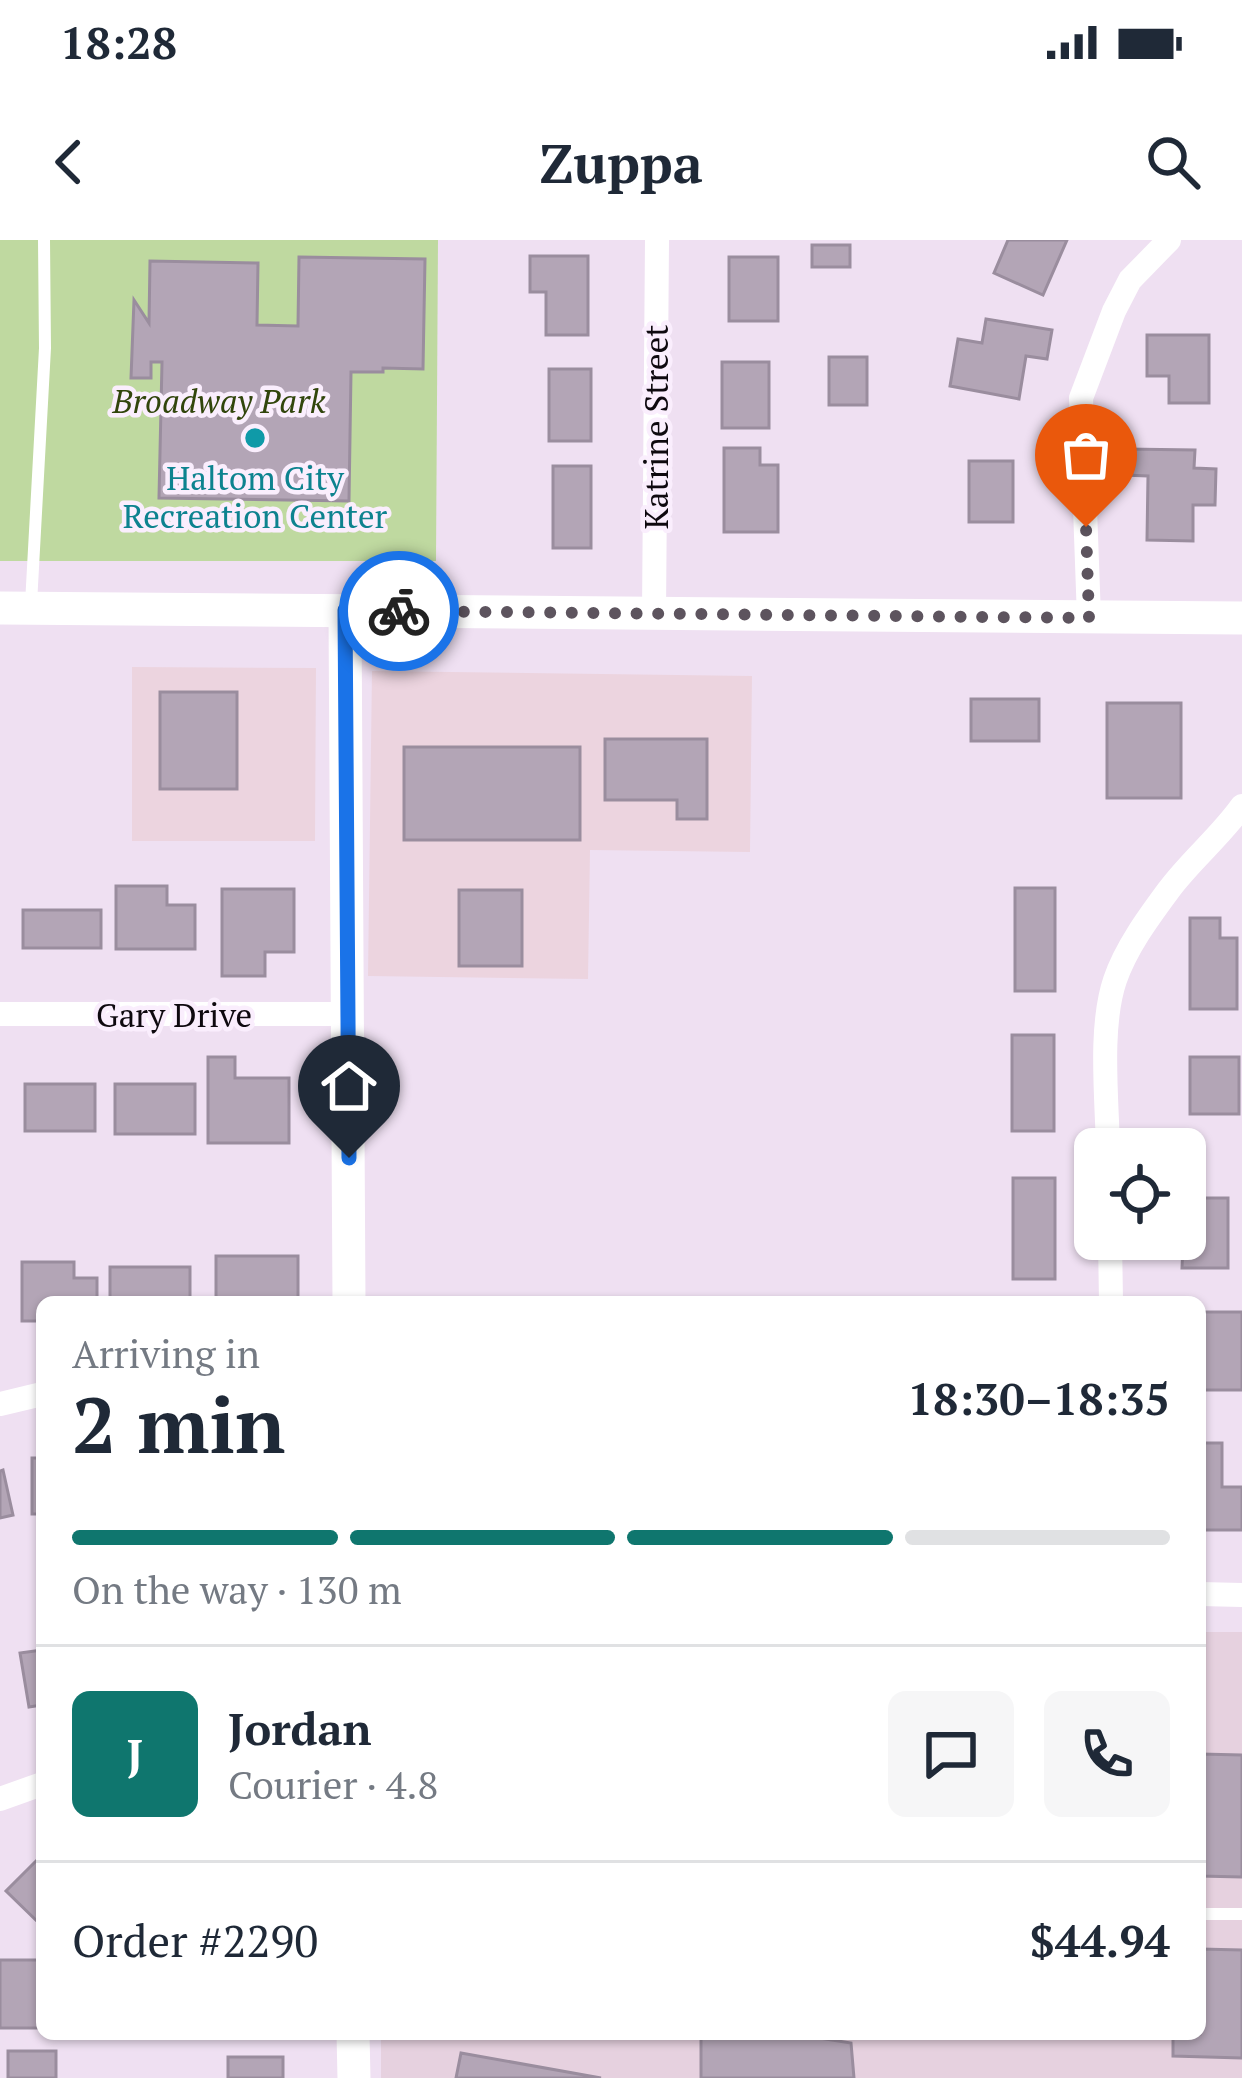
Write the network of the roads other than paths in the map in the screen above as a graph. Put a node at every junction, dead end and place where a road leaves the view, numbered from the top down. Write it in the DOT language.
graph roads {
  1 [pos="44,240"];
  2 [pos="657,240"];
  3 [pos="1169,240"];
  4 [pos="15,608"];
  5 [pos="345,610"];
  6 [pos="654,614"];
  7 [pos="1089,618"];
  8 [pos="1242,619"];
  9 [pos="1242,806"];
  10 [pos="0,1014"];
  11 [pos="348,1014"];
  12 [pos="1108,1128"];
  13 [pos="1110,1260"];
  14 [pos="350,1296"];
  15 [pos="1111,1296"];
  16 [pos="36,1395"];
  17 [pos="0,1404"];
  18 [pos="1206,1594"];
  19 [pos="1242,1594"];
  20 [pos="36,1786"];
  21 [pos="0,1798"];
  22 [pos="1206,1914"];
  23 [pos="1242,1914"];
  24 [pos="353,2040"];
  25 [pos="354,2078"];
  1 -- 4 [label="lane"];
  2 -- 6 [label="street, Katrine Street"];
  3 -- 7 [label="street"];
  4 -- 5 [label="main road"];
  5 -- 6 [label="main road"];
  5 -- 11 [label="main road"];
  6 -- 7 [label="main road"];
  7 -- 8 [label="main road"];
  9 -- 12 [label="street"];
  10 -- 11 [label="street, Gary Drive"];
  11 -- 14 [label="main road"];
  13 -- 15 [label="street"];
  16 -- 17 [label="street"];
  18 -- 19 [label="street"];
  20 -- 21 [label="street"];
  22 -- 23 [label="lane"];
  24 -- 25 [label="main road"];
}
